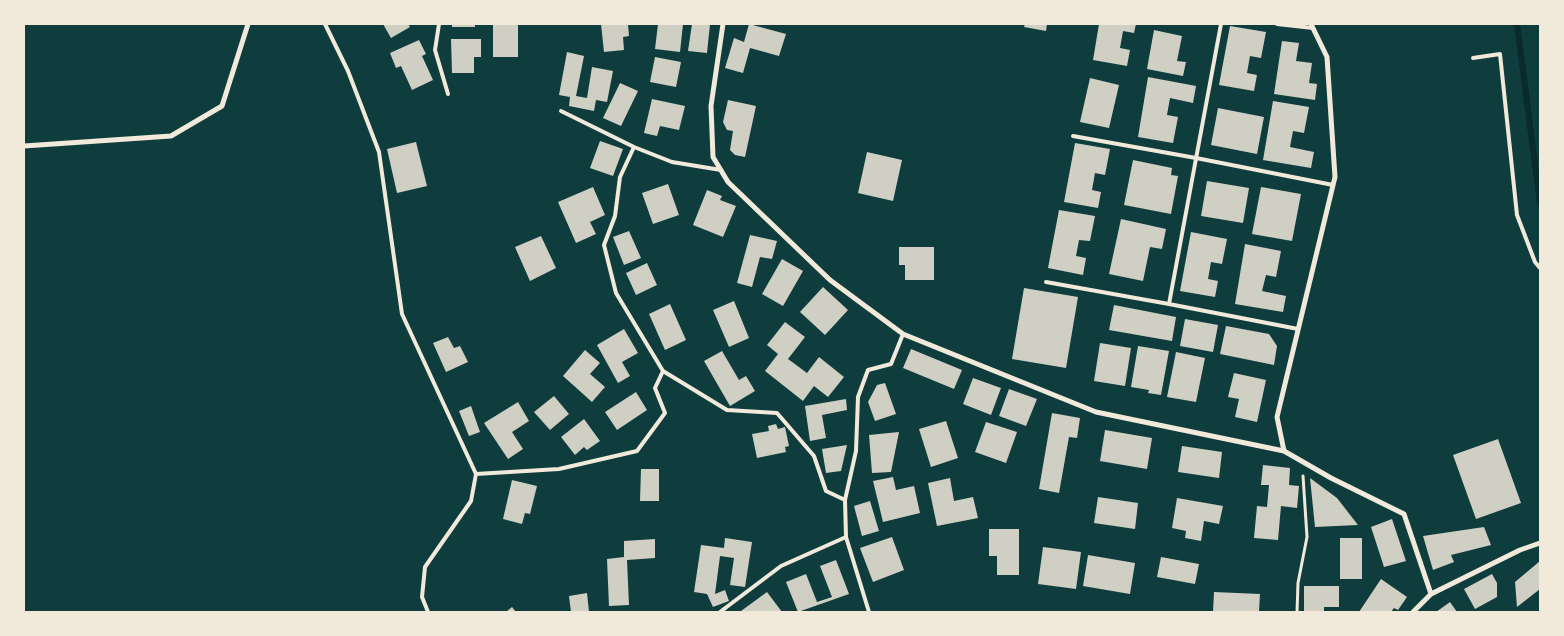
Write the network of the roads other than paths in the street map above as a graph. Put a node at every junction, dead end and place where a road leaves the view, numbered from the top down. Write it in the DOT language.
graph roads {
  1 [pos="248,24"];
  2 [pos="325,24"];
  3 [pos="439,24"];
  4 [pos="722,24"];
  5 [pos="1221,24"];
  6 [pos="1277,24"];
  7 [pos="1312,26"];
  8 [pos="1473,58"];
  9 [pos="448,94"];
  10 [pos="560,111"];
  11 [pos="1073,136"];
  12 [pos="24,146"];
  13 [pos="634,147"];
  14 [pos="1196,158"];
  15 [pos="721,170"];
  16 [pos="1333,186"];
  17 [pos="1540,268"];
  18 [pos="1046,282"];
  19 [pos="1169,304"];
  20 [pos="1298,329"];
  21 [pos="903,334"];
  22 [pos="663,371"];
  23 [pos="1284,451"];
  24 [pos="476,474"];
  25 [pos="845,500"];
  26 [pos="846,537"];
  27 [pos="1540,543"];
  28 [pos="1431,594"];
  29 [pos="428,612"];
  30 [pos="720,612"];
  31 [pos="869,612"];
  32 [pos="1413,612"];
  1 -- 12 [label="street"];
  2 -- 24 [label="lane"];
  3 -- 9 [label="lane"];
  4 -- 15 [label="street"];
  5 -- 14 [label="lane"];
  6 -- 7 [label="lane"];
  7 -- 16 [label="street"];
  8 -- 17 [label="lane"];
  10 -- 13 [label="lane"];
  11 -- 14 [label="lane"];
  13 -- 15 [label="lane"];
  13 -- 22 [label="lane"];
  14 -- 16 [label="lane"];
  14 -- 19 [label="lane"];
  15 -- 21 [label="street"];
  16 -- 20 [label="street"];
  18 -- 19 [label="lane"];
  19 -- 20 [label="lane"];
  20 -- 23 [label="street"];
  21 -- 23 [label="street"];
  21 -- 25 [label="lane"];
  22 -- 24 [label="lane"];
  22 -- 25 [label="lane"];
  23 -- 28 [label="street"];
  24 -- 29 [label="lane"];
  25 -- 26 [label="lane"];
  26 -- 30 [label="lane"];
  26 -- 31 [label="lane"];
  27 -- 28 [label="street"];
  28 -- 32 [label="street"];
}
